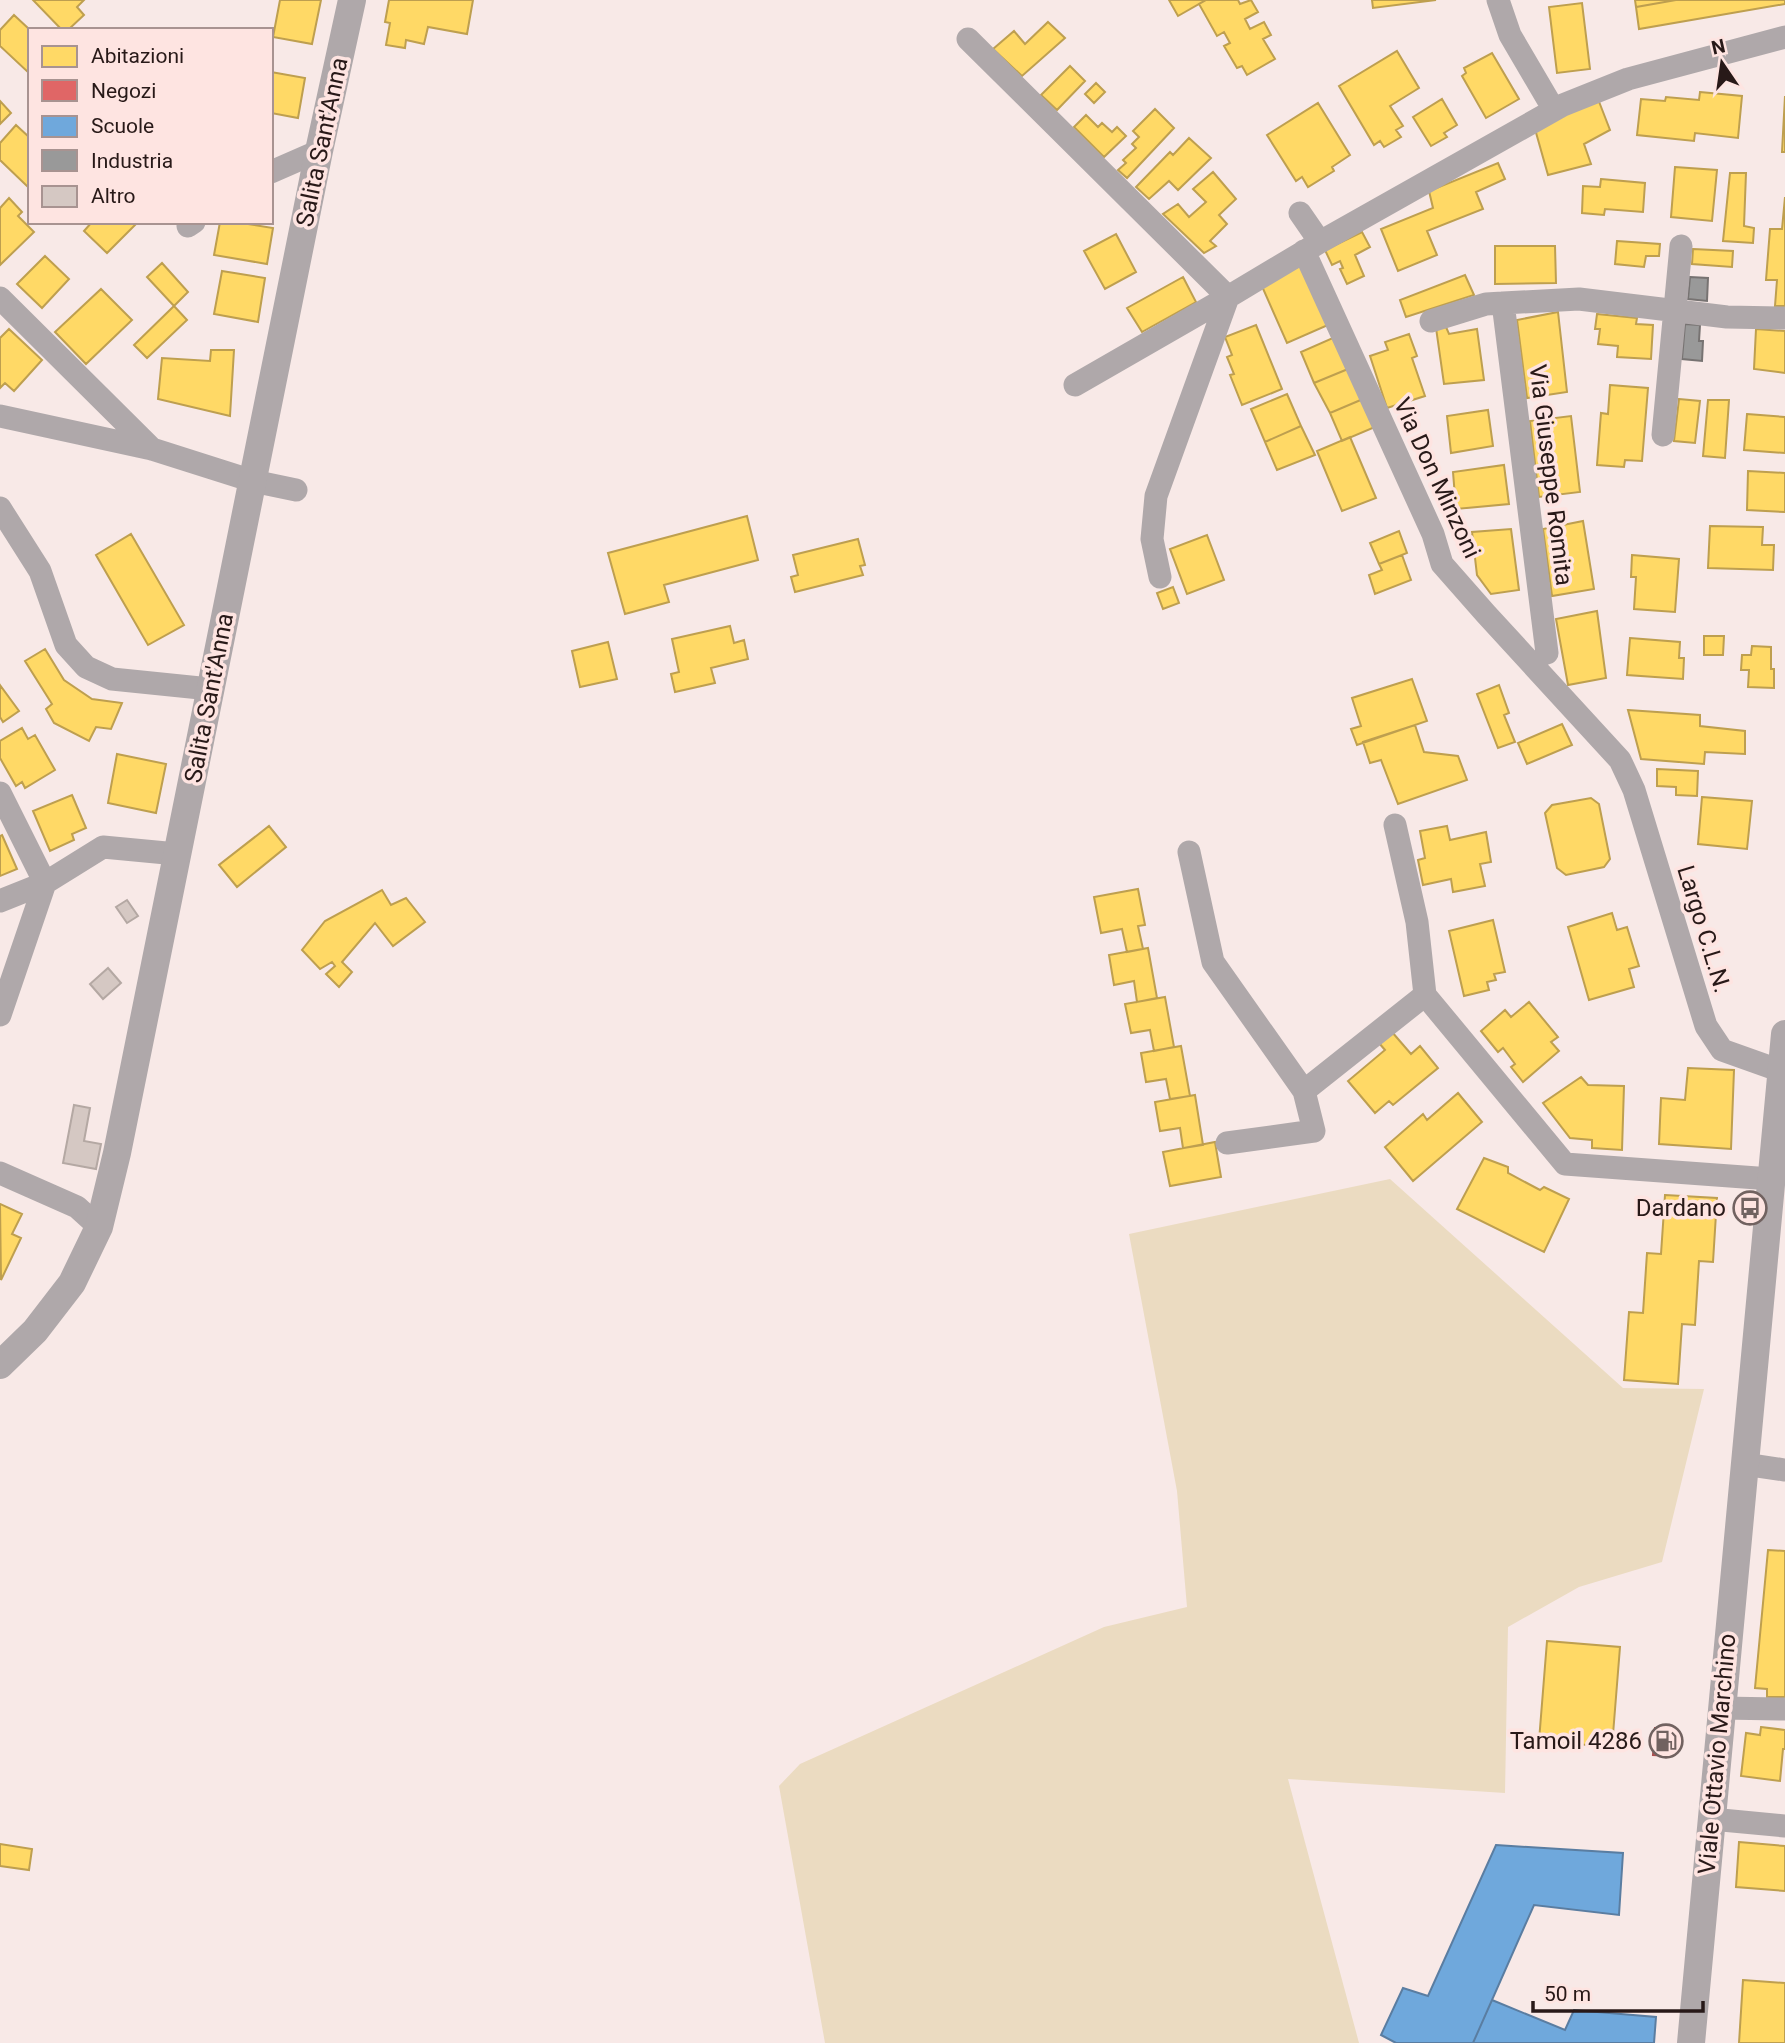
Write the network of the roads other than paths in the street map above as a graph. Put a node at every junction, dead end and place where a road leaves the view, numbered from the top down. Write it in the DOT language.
graph roads {
  1 [pos="352,0"];
  2 [pos="1498,0"];
  3 [pos="1785,37"];
  4 [pos="968,39"];
  5 [pos="1558,108"];
  6 [pos="319,151"];
  7 [pos="273,171"];
  8 [pos="1300,213"];
  9 [pos="1312,246"];
  10 [pos="1681,246"];
  11 [pos="1228,297"];
  12 [pos="0,298"];
  13 [pos="1503,303"];
  14 [pos="1676,311"];
  15 [pos="1785,318"];
  16 [pos="1431,321"];
  17 [pos="1075,385"];
  18 [pos="0,416"];
  19 [pos="1663,435"];
  20 [pos="152,449"];
  21 [pos="253,481"];
  22 [pos="296,490"];
  23 [pos="0,508"];
  24 [pos="1160,577"];
  25 [pos="1548,653"];
  26 [pos="210,689"];
  27 [pos="1620,760"];
  28 [pos="0,793"];
  29 [pos="1395,825"];
  30 [pos="1189,852"];
  31 [pos="177,854"];
  32 [pos="45,883"];
  33 [pos="0,901"];
  34 [pos="1425,995"];
  35 [pos="0,1015"];
  36 [pos="1785,1036"];
  37 [pos="1782,1071"];
  38 [pos="1304,1091"];
  39 [pos="1227,1143"];
  40 [pos="0,1173"];
  41 [pos="1771,1179"];
  42 [pos="99,1227"];
  43 [pos="0,1366"];
  44 [pos="1744,1464"];
  45 [pos="1785,1470"];
  46 [pos="1721,1708"];
  47 [pos="1785,1709"];
  48 [pos="1711,1819"];
  49 [pos="1785,1826"];
  50 [pos="1691,2043"];
  1 -- 6 [label="street, Salita Sant'Anna"];
  2 -- 5 [label="street"];
  3 -- 5 [label="street"];
  4 -- 11 [label="street"];
  5 -- 9 [label="street"];
  6 -- 7 [label="street"];
  6 -- 21 [label="street, Salita Sant'Anna"];
  8 -- 9 [label="street, Via Don Minzoni"];
  9 -- 11 [label="street"];
  9 -- 27 [label="street, Via Don Minzoni"];
  10 -- 14 [label="street"];
  11 -- 17 [label="street"];
  11 -- 24 [label="street"];
  12 -- 20 [label="street"];
  13 -- 14 [label="street"];
  13 -- 16 [label="street"];
  13 -- 25 [label="street, Via Giuseppe Romita"];
  14 -- 15 [label="street"];
  14 -- 19 [label="street"];
  18 -- 20 [label="street"];
  20 -- 21 [label="street"];
  21 -- 22 [label="street"];
  21 -- 26 [label="street, Salita Sant'Anna"];
  23 -- 26 [label="street"];
  26 -- 31 [label="street, Salita Sant'Anna"];
  27 -- 37 [label="street, Largo C.L.N."];
  28 -- 32 [label="street"];
  29 -- 34 [label="street"];
  30 -- 38 [label="street"];
  31 -- 32 [label="street"];
  31 -- 42 [label="street, Salita Sant'Anna"];
  32 -- 33 [label="street"];
  32 -- 35 [label="street"];
  34 -- 38 [label="street"];
  34 -- 41 [label="street"];
  36 -- 37 [label="street, Viale Ottavio Marchino"];
  37 -- 41 [label="street, Viale Ottavio Marchino"];
  38 -- 39 [label="street"];
  40 -- 42 [label="street"];
  41 -- 44 [label="street, Viale Ottavio Marchino"];
  42 -- 43 [label="street, Salita Sant'Anna"];
  44 -- 45 [label="street"];
  44 -- 46 [label="street, Viale Ottavio Marchino"];
  46 -- 47 [label="street"];
  46 -- 48 [label="street, Viale Ottavio Marchino"];
  48 -- 49 [label="street"];
  48 -- 50 [label="street, Viale Ottavio Marchino"];
}
